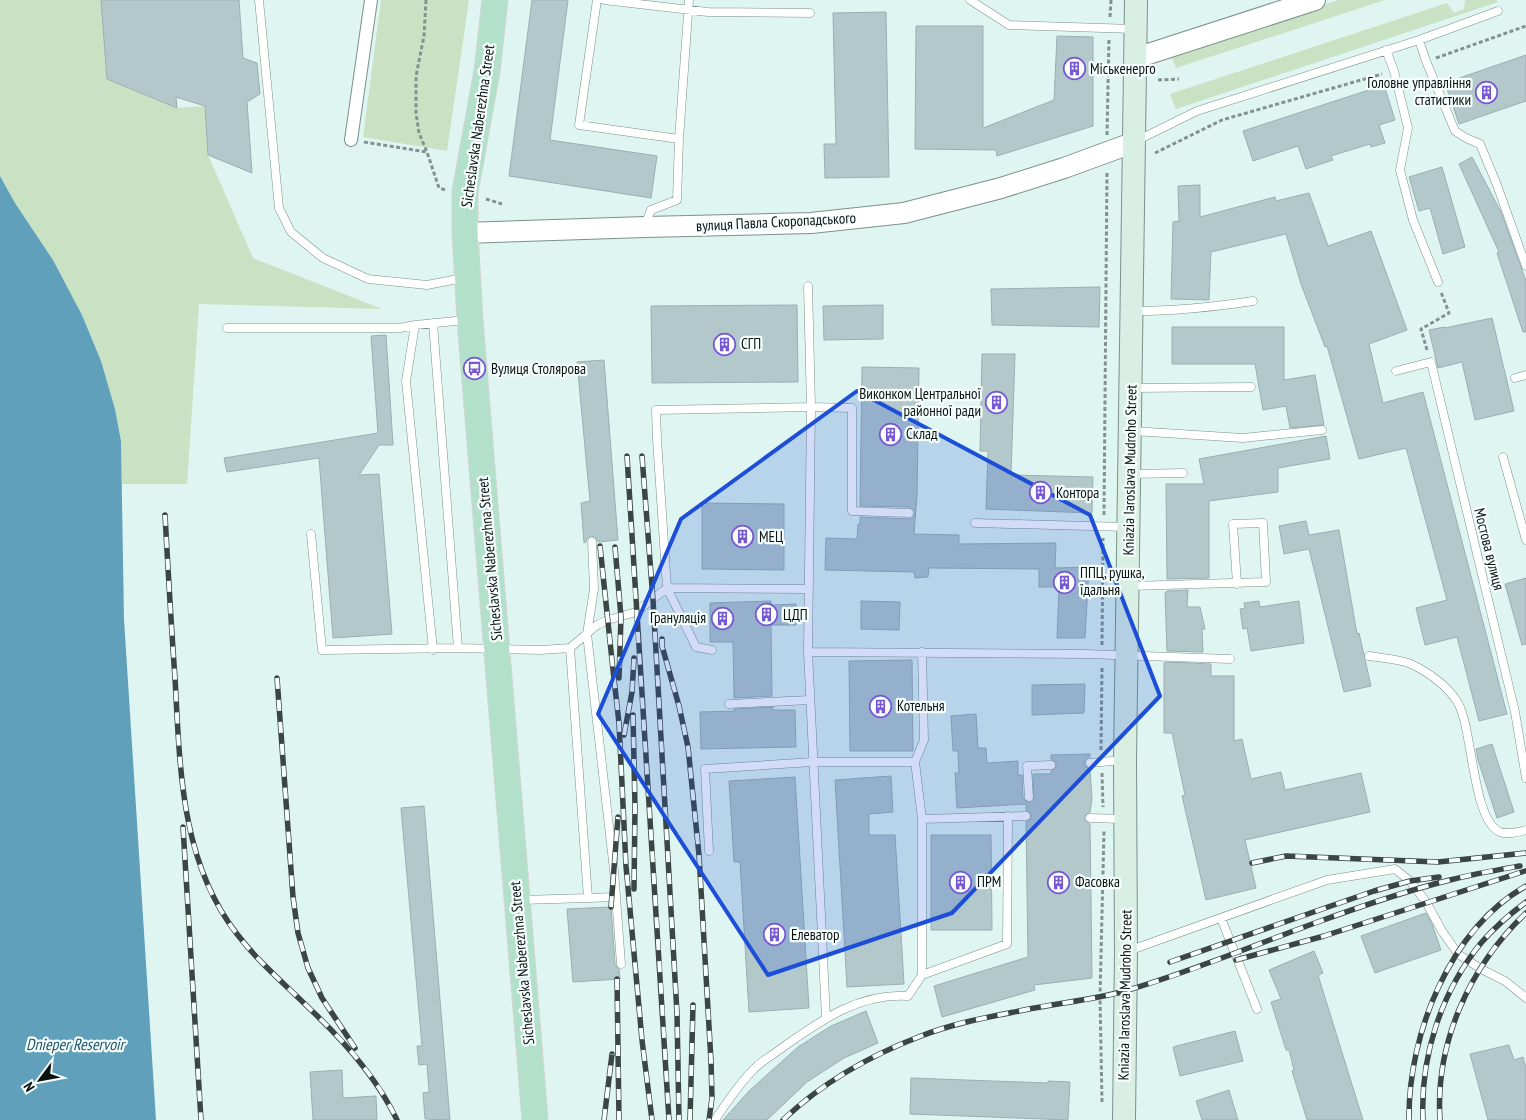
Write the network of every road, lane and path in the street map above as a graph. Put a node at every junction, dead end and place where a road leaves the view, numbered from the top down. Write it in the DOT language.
graph roads {
  1 [pos="259,0"];
  2 [pos="371,0"];
  3 [pos="426,0"];
  4 [pos="495,0"];
  5 [pos="598,0"];
  6 [pos="604,0"];
  7 [pos="689,0"];
  8 [pos="970,0"];
  9 [pos="1110,0"];
  10 [pos="1136,0"];
  11 [pos="1315,0"];
  12 [pos="688,9"];
  13 [pos="1498,12"];
  14 [pos="810,13"];
  15 [pos="1526,26"];
  16 [pos="1110,28"];
  17 [pos="1136,29"];
  18 [pos="1419,40"];
  19 [pos="1386,50"];
  20 [pos="1136,58"];
  21 [pos="1426,61"];
  22 [pos="1394,71"];
  23 [pos="1179,79"];
  24 [pos="1158,80"];
  25 [pos="678,139"];
  26 [pos="351,140"];
  27 [pos="1135,142"];
  28 [pos="427,152"];
  29 [pos="1107,153"];
  30 [pos="1155,153"];
  31 [pos="438,188"];
  32 [pos="645,226"];
  33 [pos="465,233"];
  34 [pos="1526,264"];
  35 [pos="468,277"];
  36 [pos="1438,282"];
  37 [pos="808,286"];
  38 [pos="1254,301"];
  39 [pos="1132,311"];
  40 [pos="470,320"];
  41 [pos="433,323"];
  42 [pos="414,325"];
  43 [pos="227,328"];
  44 [pos="1431,362"];
  45 [pos="1396,372"];
  46 [pos="1526,375"];
  47 [pos="1515,378"];
  48 [pos="1251,387"];
  49 [pos="1131,388"];
  50 [pos="810,406"];
  51 [pos="1322,430"];
  52 [pos="1130,431"];
  53 [pos="1503,457"];
  54 [pos="1183,473"];
  55 [pos="1130,474"];
  56 [pos="909,513"];
  57 [pos="975,523"];
  58 [pos="1104,526"];
  59 [pos="1129,527"];
  60 [pos="311,534"];
  61 [pos="1526,540"];
  62 [pos="592,542"];
  63 [pos="1237,584"];
  64 [pos="1128,586"];
  65 [pos="667,588"];
  66 [pos="809,589"];
  67 [pos="587,634"];
  68 [pos="458,648"];
  69 [pos="570,648"];
  70 [pos="433,650"];
  71 [pos="497,650"];
  72 [pos="712,650"];
  73 [pos="808,652"];
  74 [pos="922,652"];
  75 [pos="1102,654"];
  76 [pos="1127,655"];
  77 [pos="1369,656"];
  78 [pos="1230,659"];
  79 [pos="810,700"];
  80 [pos="729,704"];
  81 [pos="1125,760"];
  82 [pos="813,762"];
  83 [pos="915,762"];
  84 [pos="1101,762"];
  85 [pos="1090,763"];
  86 [pos="1051,765"];
  87 [pos="1526,778"];
  88 [pos="1029,797"];
  89 [pos="1008,816"];
  90 [pos="1026,816"];
  91 [pos="1090,818"];
  92 [pos="1115,818"];
  93 [pos="922,819"];
  94 [pos="1526,830"];
  95 [pos="709,851"];
  96 [pos="616,897"];
  97 [pos="588,898"];
  98 [pos="517,900"];
  99 [pos="1221,918"];
  100 [pos="1126,952"];
  101 [pos="621,964"];
  102 [pos="922,975"];
  103 [pos="1526,998"];
  104 [pos="1257,1009"];
  105 [pos="826,1017"];
  106 [pos="1103,1110"];
  107 [pos="535,1120"];
  108 [pos="716,1120"];
  109 [pos="1124,1120"];
  1 -- 35 [label="lane"];
  2 -- 26 [label="street"];
  3 -- 28 [label="path"];
  4 -- 33 [label="main road, Sicheslavska Naberezhna Street"];
  5 -- 25 [label="lane"];
  6 -- 12 [label="lane"];
  7 -- 12 [label="lane"];
  8 -- 16 [label="lane"];
  9 -- 16 [label="path"];
  10 -- 17 [label="main road, Kniazia Iaroslava Mudroho Street"];
  11 -- 20 [label="street"];
  12 -- 14 [label="lane"];
  12 -- 25 [label="lane"];
  13 -- 18 [label="lane"];
  15 -- 21 [label="path"];
  16 -- 17 [label="lane"];
  16 -- 29 [label="path"];
  17 -- 20 [label="main road, Kniazia Iaroslava Mudroho Street"];
  18 -- 19 [label="lane"];
  18 -- 21 [label="lane"];
  19 -- 22 [label="lane"];
  19 -- 27 [label="lane"];
  20 -- 27 [label="main road, Kniazia Iaroslava Mudroho Street"];
  21 -- 34 [label="lane"];
  22 -- 30 [label="path"];
  22 -- 36 [label="lane"];
  23 -- 24 [label="path"];
  25 -- 32 [label="lane"];
  26 -- 28 [label="path"];
  27 -- 29 [label="street, вулиця Павла Скоропадського"];
  27 -- 39 [label="main road, Kniazia Iaroslava Mudroho Street"];
  28 -- 31 [label="path"];
  29 -- 32 [label="street, вулиця Павла Скоропадського"];
  29 -- 58 [label="path"];
  32 -- 33 [label="street, вулиця Павла Скоропадського"];
  33 -- 35 [label="main road, Sicheslavska Naberezhna Street"];
  35 -- 40 [label="main road, Sicheslavska Naberezhna Street"];
  36 -- 44 [label="path"];
  37 -- 50 [label="lane"];
  38 -- 39 [label="lane"];
  39 -- 49 [label="main road, Kniazia Iaroslava Mudroho Street"];
  40 -- 41 [label="lane"];
  40 -- 71 [label="main road, Sicheslavska Naberezhna Street"];
  41 -- 42 [label="lane"];
  41 -- 68 [label="lane"];
  42 -- 43 [label="lane"];
  42 -- 70 [label="lane"];
  44 -- 45 [label="lane"];
  44 -- 87 [label="lane, Мостова вулиця"];
  46 -- 47 [label="lane"];
  48 -- 49 [label="lane"];
  49 -- 52 [label="main road, Kniazia Iaroslava Mudroho Street"];
  50 -- 56 [label="lane"];
  50 -- 65 [label="lane"];
  50 -- 66 [label="lane"];
  51 -- 52 [label="lane"];
  52 -- 55 [label="main road, Kniazia Iaroslava Mudroho Street"];
  53 -- 61 [label="lane"];
  54 -- 55 [label="lane"];
  55 -- 59 [label="main road, Kniazia Iaroslava Mudroho Street"];
  57 -- 58 [label="lane"];
  58 -- 59 [label="lane"];
  58 -- 75 [label="path"];
  59 -- 64 [label="main road, Kniazia Iaroslava Mudroho Street"];
  60 -- 70 [label="lane"];
  62 -- 67 [label="lane"];
  63 -- 63 [label="lane"];
  63 -- 64 [label="lane"];
  64 -- 76 [label="main road, Kniazia Iaroslava Mudroho Street"];
  65 -- 66 [label="lane"];
  65 -- 67 [label="lane"];
  65 -- 72 [label="lane"];
  66 -- 73 [label="lane"];
  67 -- 69 [label="lane"];
  67 -- 96 [label="lane"];
  68 -- 70 [label="lane"];
  68 -- 71 [label="lane"];
  69 -- 71 [label="lane"];
  69 -- 97 [label="lane"];
  71 -- 98 [label="main road, Sicheslavska Naberezhna Street"];
  73 -- 74 [label="lane"];
  73 -- 79 [label="lane"];
  74 -- 75 [label="lane"];
  74 -- 83 [label="lane"];
  75 -- 76 [label="lane"];
  75 -- 84 [label="path"];
  76 -- 78 [label="lane"];
  76 -- 81 [label="main road, Kniazia Iaroslava Mudroho Street"];
  77 -- 94 [label="lane"];
  79 -- 80 [label="lane"];
  79 -- 82 [label="lane"];
  81 -- 84 [label="lane"];
  81 -- 92 [label="main road, Kniazia Iaroslava Mudroho Street"];
  82 -- 83 [label="lane"];
  82 -- 95 [label="lane"];
  82 -- 105 [label="lane"];
  83 -- 93 [label="lane"];
  84 -- 85 [label="lane"];
  84 -- 92 [label="path"];
  86 -- 88 [label="lane"];
  89 -- 90 [label="lane"];
  89 -- 93 [label="lane"];
  89 -- 102 [label="lane"];
  91 -- 92 [label="lane"];
  92 -- 100 [label="main road, Kniazia Iaroslava Mudroho Street"];
  92 -- 106 [label="path"];
  93 -- 102 [label="lane"];
  96 -- 97 [label="lane"];
  96 -- 101 [label="lane"];
  97 -- 98 [label="lane"];
  98 -- 107 [label="main road, Sicheslavska Naberezhna Street"];
  99 -- 100 [label="lane"];
  99 -- 103 [label="lane"];
  99 -- 104 [label="lane"];
  100 -- 109 [label="main road, Kniazia Iaroslava Mudroho Street"];
  102 -- 105 [label="lane"];
  105 -- 108 [label="lane"];
}
